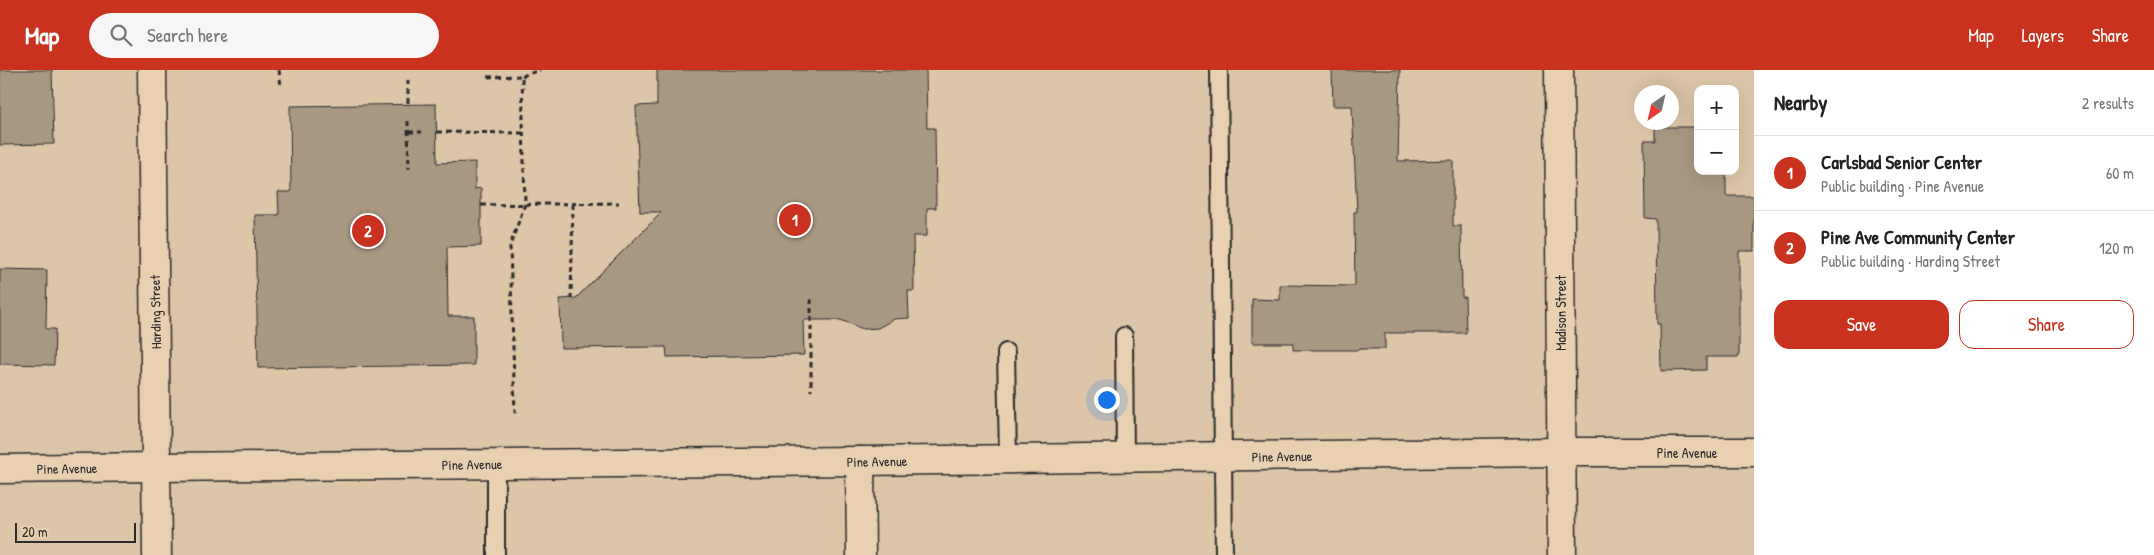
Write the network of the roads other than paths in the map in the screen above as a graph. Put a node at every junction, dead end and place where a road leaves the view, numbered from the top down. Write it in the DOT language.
graph roads {
  1 [pos="152,70"];
  2 [pos="1219,70"];
  3 [pos="1559,70"];
  4 [pos="1124,336"];
  5 [pos="1006,352"];
  6 [pos="1560,452"];
  7 [pos="1754,452"];
  8 [pos="1224,456"];
  9 [pos="1125,458"];
  10 [pos="1008,459"];
  11 [pos="860,461"];
  12 [pos="496,464"];
  13 [pos="156,467"];
  14 [pos="0,469"];
  15 [pos="157,555"];
  16 [pos="496,555"];
  17 [pos="861,555"];
  18 [pos="1224,555"];
  19 [pos="1562,555"];
  1 -- 13 [label="street, Harding Street"];
  2 -- 8 [label="lane"];
  3 -- 6 [label="street, Madison Street"];
  4 -- 9 [label="lane"];
  5 -- 10 [label="lane"];
  6 -- 7 [label="street, Pine Avenue"];
  6 -- 8 [label="street, Pine Avenue"];
  6 -- 19 [label="street, Madison Street"];
  8 -- 9 [label="street, Pine Avenue"];
  8 -- 18 [label="lane"];
  9 -- 10 [label="street, Pine Avenue"];
  10 -- 11 [label="street, Pine Avenue"];
  11 -- 12 [label="street, Pine Avenue"];
  11 -- 17 [label="street"];
  12 -- 13 [label="street, Pine Avenue"];
  12 -- 16 [label="lane"];
  13 -- 14 [label="street, Pine Avenue"];
  13 -- 15 [label="street, Harding Street"];
}
